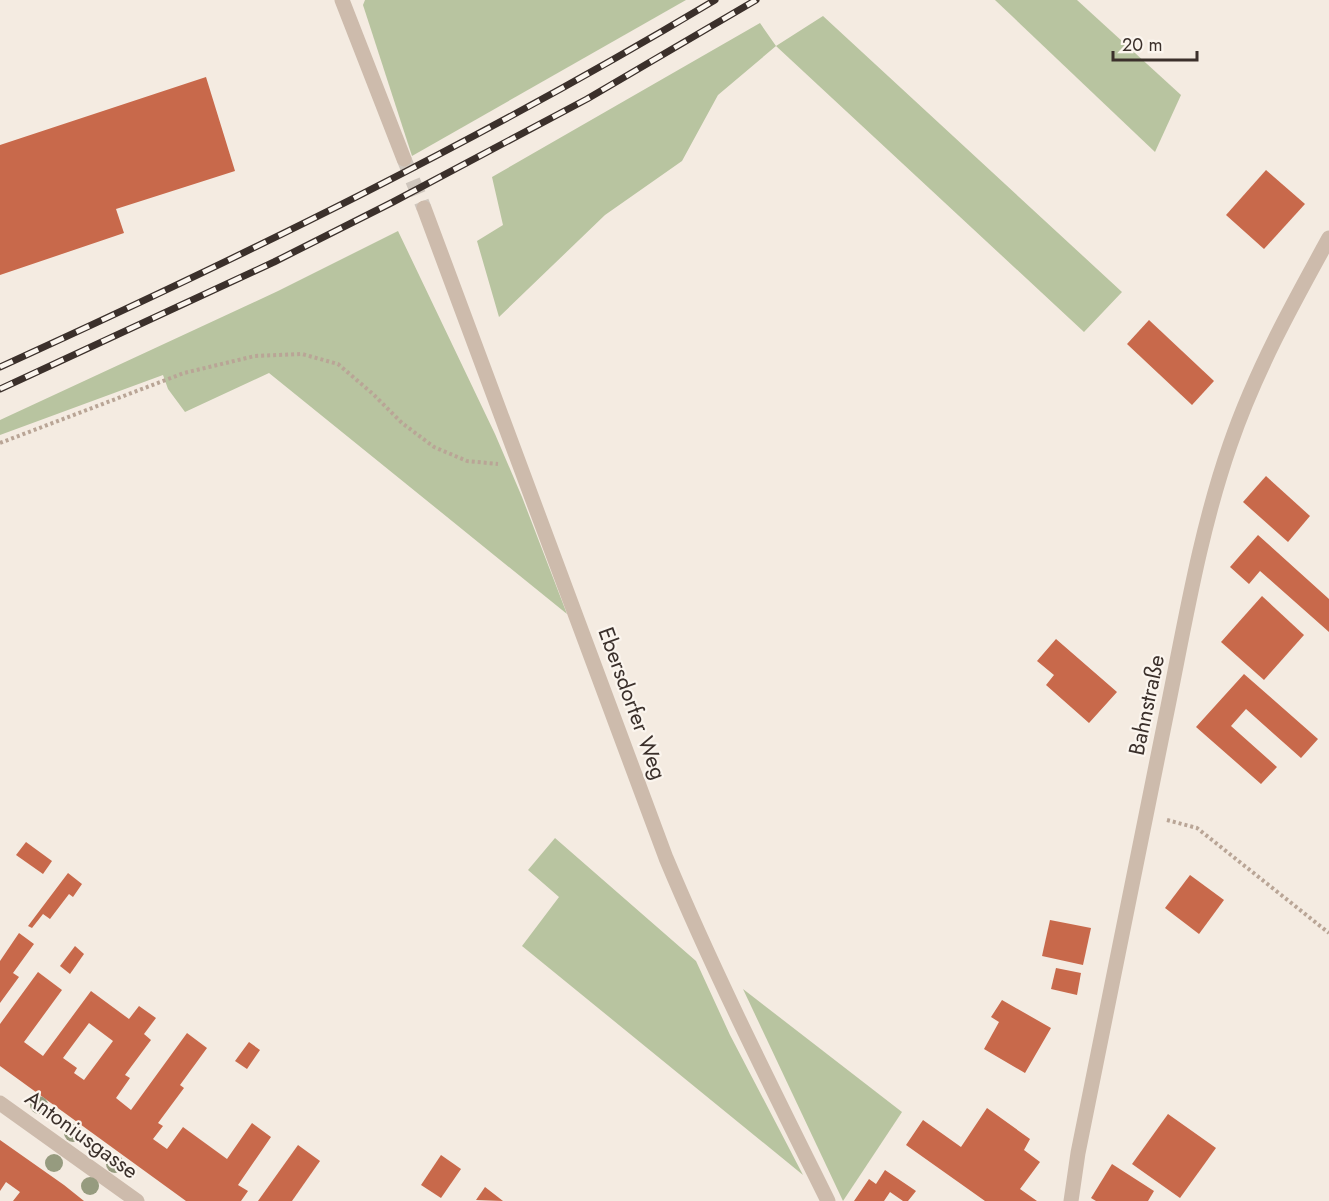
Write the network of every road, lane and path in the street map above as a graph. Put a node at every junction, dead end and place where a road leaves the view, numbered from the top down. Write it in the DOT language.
graph roads {
  1 [pos="342,0"];
  2 [pos="404,159"];
  3 [pos="424,208"];
  4 [pos="1329,238"];
  5 [pos="0,443"];
  6 [pos="523,467"];
  7 [pos="1146,814"];
  8 [pos="1329,933"];
  9 [pos="0,1103"];
  10 [pos="137,1201"];
  11 [pos="828,1201"];
  12 [pos="1071,1201"];
  1 -- 2 [label="street"];
  3 -- 6 [label="street, Ebersdorfer Weg"];
  4 -- 7 [label="street, Bahnstraße"];
  5 -- 6 [label="path"];
  6 -- 11 [label="street, Ebersdorfer Weg"];
  7 -- 8 [label="path"];
  7 -- 12 [label="street, Bahnstraße"];
  9 -- 10 [label="street, Antoniusgasse"];
}
